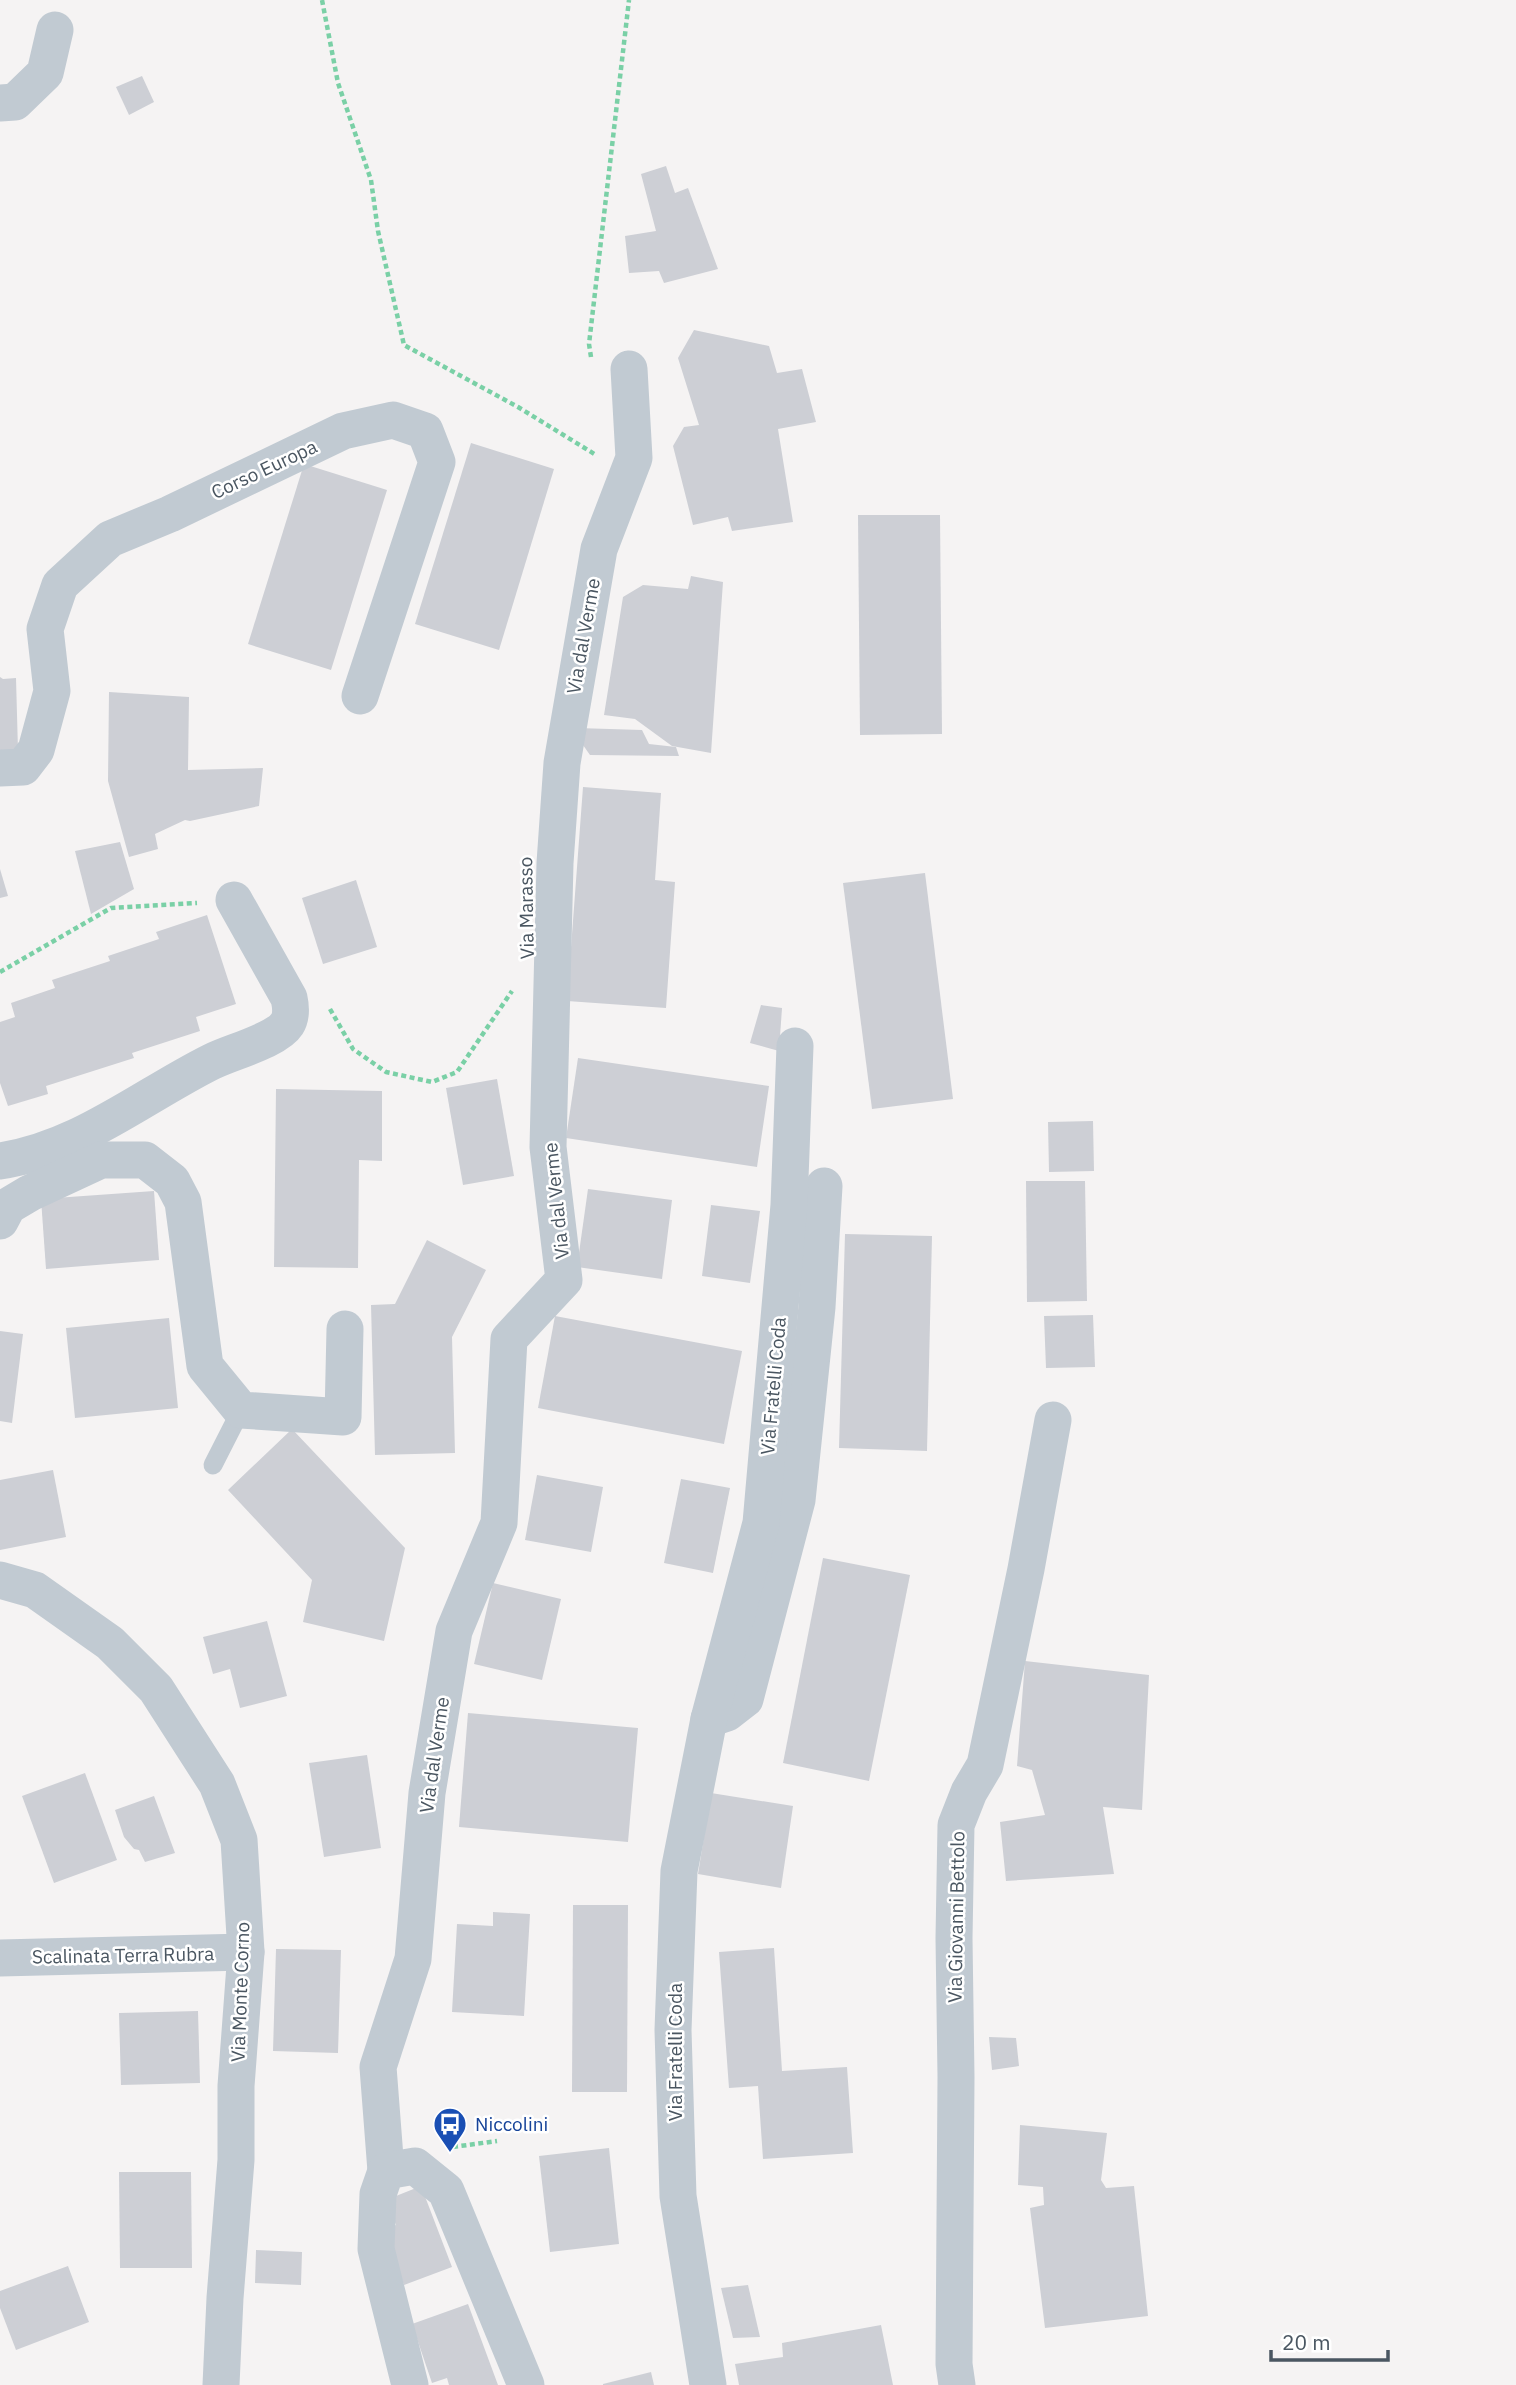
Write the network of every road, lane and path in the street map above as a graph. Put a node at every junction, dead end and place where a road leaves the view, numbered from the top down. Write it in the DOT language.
graph roads {
  1 [pos="322,0"];
  2 [pos="629,0"];
  3 [pos="55,30"];
  4 [pos="0,103"];
  5 [pos="591,358"];
  6 [pos="629,369"];
  7 [pos="602,447"];
  8 [pos="360,696"];
  9 [pos="0,768"];
  10 [pos="234,900"];
  11 [pos="0,972"];
  12 [pos="515,987"];
  13 [pos="325,1002"];
  14 [pos="795,1046"];
  15 [pos="0,1161"];
  16 [pos="824,1186"];
  17 [pos="0,1221"];
  18 [pos="345,1329"];
  19 [pos="240,1410"];
  20 [pos="1052,1420"];
  21 [pos="213,1465"];
  22 [pos="0,1580"];
  23 [pos="709,1719"];
  24 [pos="246,1952"];
  25 [pos="0,1958"];
  26 [pos="386,2171"];
  27 [pos="221,2385"];
  28 [pos="411,2385"];
  29 [pos="526,2385"];
  30 [pos="708,2385"];
  31 [pos="957,2385"];
  1 -- 7 [label="path"];
  2 -- 5 [label="path"];
  3 -- 4 [label="street"];
  6 -- 26 [label="street, Via dal Verme"];
  8 -- 9 [label="street, Corso Europa"];
  10 -- 11 [label="path"];
  10 -- 15 [label="street"];
  12 -- 13 [label="path, Via Marasso"];
  14 -- 23 [label="street, Via Fratelli Coda"];
  16 -- 23 [label="street, Via Fratelli Coda"];
  17 -- 19 [label="street"];
  18 -- 19 [label="street"];
  19 -- 21 [label="lane"];
  20 -- 31 [label="street, Via Giovanni Bettolo"];
  22 -- 24 [label="street, Via Monte Corno"];
  23 -- 30 [label="street, Via Fratelli Coda"];
  24 -- 25 [label="street, Scalinata Terra Rubra"];
  24 -- 27 [label="street, Via Monte Corno"];
  26 -- 28 [label="street, Via dal Verme"];
  26 -- 29 [label="street"];
}
